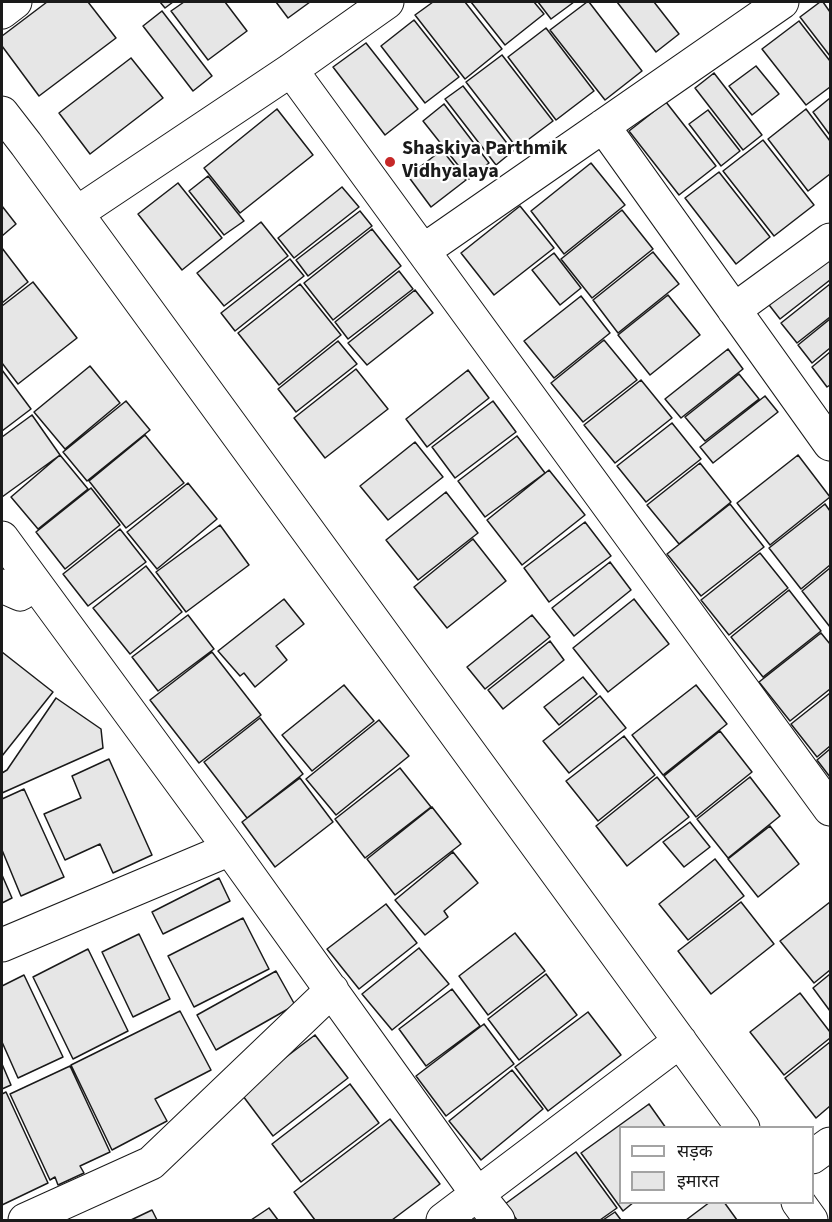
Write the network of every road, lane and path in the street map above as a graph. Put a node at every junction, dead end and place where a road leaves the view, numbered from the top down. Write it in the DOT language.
graph roads {
  1 [pos="15,2"];
  2 [pos="387,2"];
  3 [pos="782,2"];
  4 [pos="2,12"];
  5 [pos="291,70"];
  6 [pos="2,113"];
  7 [pos="603,126"];
  8 [pos="77,213"];
  9 [pos="831,240"];
  10 [pos="423,251"];
  11 [pos="734,310"];
  12 [pos="831,444"];
  13 [pos="2,538"];
  14 [pos="35,584"];
  15 [pos="2,586"];
  16 [pos="831,809"];
  17 [pos="230,849"];
  18 [pos="2,945"];
  19 [pos="332,990"];
  20 [pos="680,1041"];
  21 [pos="742,1126"];
  22 [pos="831,1144"];
  23 [pos="814,1155"];
  24 [pos="478,1195"];
  25 [pos="799,1204"];
  26 [pos="25,1221"];
  27 [pos="443,1221"];
  28 [pos="498,1221"];
  29 [pos="811,1221"];
  1 -- 4 [label="street"];
  2 -- 5 [label="street"];
  3 -- 7 [label="street"];
  5 -- 8 [label="street"];
  5 -- 10 [label="street"];
  6 -- 8 [label="street"];
  7 -- 10 [label="street"];
  7 -- 11 [label="street"];
  8 -- 20 [label="street"];
  9 -- 11 [label="street"];
  10 -- 16 [label="street"];
  11 -- 12 [label="street"];
  13 -- 14 [label="street"];
  14 -- 15 [label="street"];
  14 -- 17 [label="street"];
  17 -- 18 [label="street"];
  17 -- 19 [label="street"];
  19 -- 24 [label="street"];
  19 -- 26 [label="street"];
  20 -- 21 [label="street"];
  20 -- 24 [label="street"];
  22 -- 23 [label="street"];
  24 -- 27 [label="street"];
  24 -- 28 [label="street"];
  25 -- 29 [label="street"];
}
